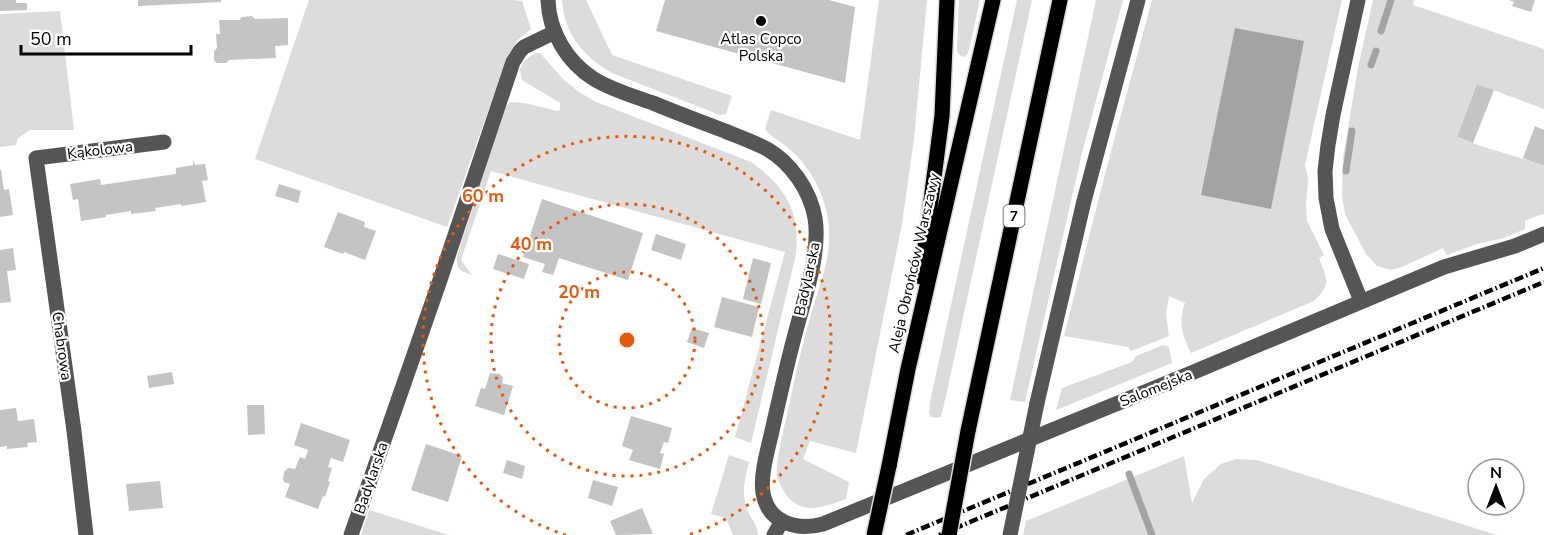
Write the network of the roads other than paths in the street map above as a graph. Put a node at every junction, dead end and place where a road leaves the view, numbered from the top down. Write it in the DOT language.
graph roads {
  1 [pos="548,0"];
  2 [pos="947,0"];
  3 [pos="993,0"];
  4 [pos="1060,0"];
  5 [pos="1138,0"];
  6 [pos="1358,0"];
  7 [pos="555,32"];
  8 [pos="164,142"];
  9 [pos="36,158"];
  10 [pos="1544,234"];
  11 [pos="1361,301"];
  12 [pos="908,369"];
  13 [pos="778,528"];
  14 [pos="86,535"];
  15 [pos="351,535"];
  16 [pos="874,535"];
  17 [pos="949,535"];
  18 [pos="1010,535"];
  1 -- 7 [label="street, Badylarska"];
  2 -- 12 [label="main road"];
  3 -- 12 [label="main road, Aleja Obrońców Warszawy"];
  4 -- 17 [label="main road, 7, bridge"];
  5 -- 18 [label="street, bridge"];
  6 -- 11 [label="street"];
  7 -- 13 [label="street, Badylarska"];
  7 -- 15 [label="street, Badylarska"];
  8 -- 9 [label="street, Kąkolowa"];
  9 -- 14 [label="street, Chabrowa"];
  10 -- 11 [label="street, Salomejska"];
  11 -- 13 [label="street, Salomejska"];
  12 -- 16 [label="main road, Aleja Obrońców Warszawy, bridge"];
}
